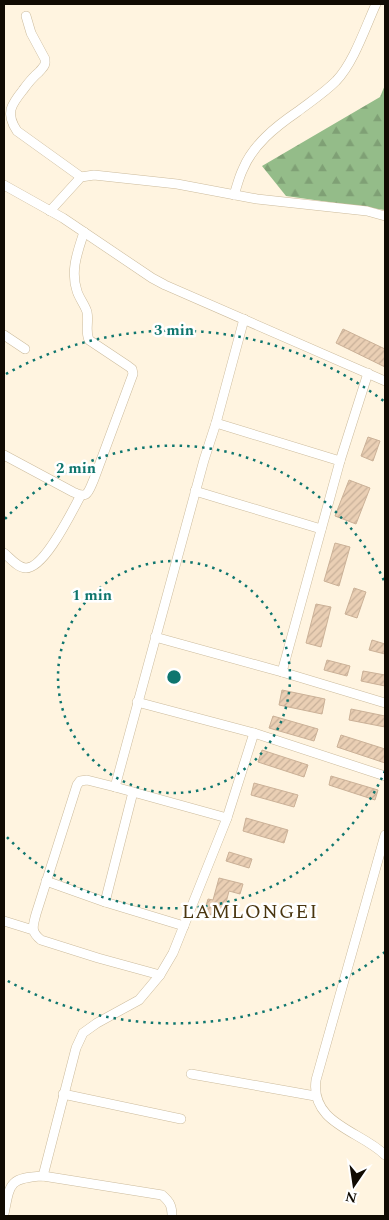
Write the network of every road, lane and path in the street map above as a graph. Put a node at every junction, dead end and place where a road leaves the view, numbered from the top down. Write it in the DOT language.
graph roads {
  1 [pos="376,4"];
  2 [pos="26,16"];
  3 [pos="82,177"];
  4 [pos="4,185"];
  5 [pos="234,195"];
  6 [pos="50,211"];
  7 [pos="385,216"];
  8 [pos="84,232"];
  9 [pos="244,319"];
  10 [pos="4,335"];
  11 [pos="25,349"];
  12 [pos="368,373"];
  13 [pos="385,381"];
  14 [pos="216,423"];
  15 [pos="4,455"];
  16 [pos="340,461"];
  17 [pos="195,491"];
  18 [pos="80,495"];
  19 [pos="321,529"];
  20 [pos="4,553"];
  21 [pos="155,637"];
  22 [pos="282,672"];
  23 [pos="137,702"];
  24 [pos="385,703"];
  25 [pos="254,733"];
  26 [pos="385,776"];
  27 [pos="114,787"];
  28 [pos="133,792"];
  29 [pos="227,818"];
  30 [pos="385,835"];
  31 [pos="46,881"];
  32 [pos="105,902"];
  33 [pos="4,921"];
  34 [pos="184,926"];
  35 [pos="33,930"];
  36 [pos="160,975"];
  37 [pos="191,1074"];
  38 [pos="63,1094"];
  39 [pos="315,1096"];
  40 [pos="181,1119"];
  41 [pos="385,1155"];
  42 [pos="43,1176"];
  43 [pos="4,1214"];
  44 [pos="172,1216"];
  1 -- 5 [label="street"];
  2 -- 3 [label="street"];
  3 -- 5 [label="street"];
  3 -- 6 [label="street"];
  4 -- 6 [label="street"];
  5 -- 7 [label="street"];
  6 -- 8 [label="street"];
  8 -- 9 [label="street"];
  8 -- 18 [label="street"];
  9 -- 12 [label="street"];
  9 -- 14 [label="street"];
  10 -- 11 [label="street"];
  12 -- 13 [label="street"];
  12 -- 16 [label="street"];
  14 -- 16 [label="street"];
  14 -- 17 [label="street"];
  15 -- 18 [label="street"];
  16 -- 19 [label="street"];
  17 -- 19 [label="street"];
  17 -- 21 [label="street"];
  18 -- 20 [label="street"];
  19 -- 22 [label="street"];
  21 -- 22 [label="street"];
  21 -- 23 [label="street"];
  22 -- 24 [label="street"];
  23 -- 25 [label="street"];
  23 -- 27 [label="street"];
  25 -- 26 [label="street"];
  25 -- 29 [label="street"];
  27 -- 28 [label="street"];
  27 -- 31 [label="street"];
  28 -- 29 [label="street"];
  28 -- 32 [label="street"];
  29 -- 34 [label="street"];
  30 -- 39 [label="street"];
  31 -- 32 [label="street"];
  31 -- 35 [label="street"];
  32 -- 34 [label="street"];
  33 -- 35 [label="street"];
  34 -- 36 [label="street"];
  35 -- 36 [label="street"];
  36 -- 38 [label="street"];
  37 -- 39 [label="street"];
  38 -- 40 [label="street"];
  38 -- 42 [label="street"];
  39 -- 41 [label="street"];
  42 -- 43 [label="street"];
  42 -- 44 [label="street"];
}
